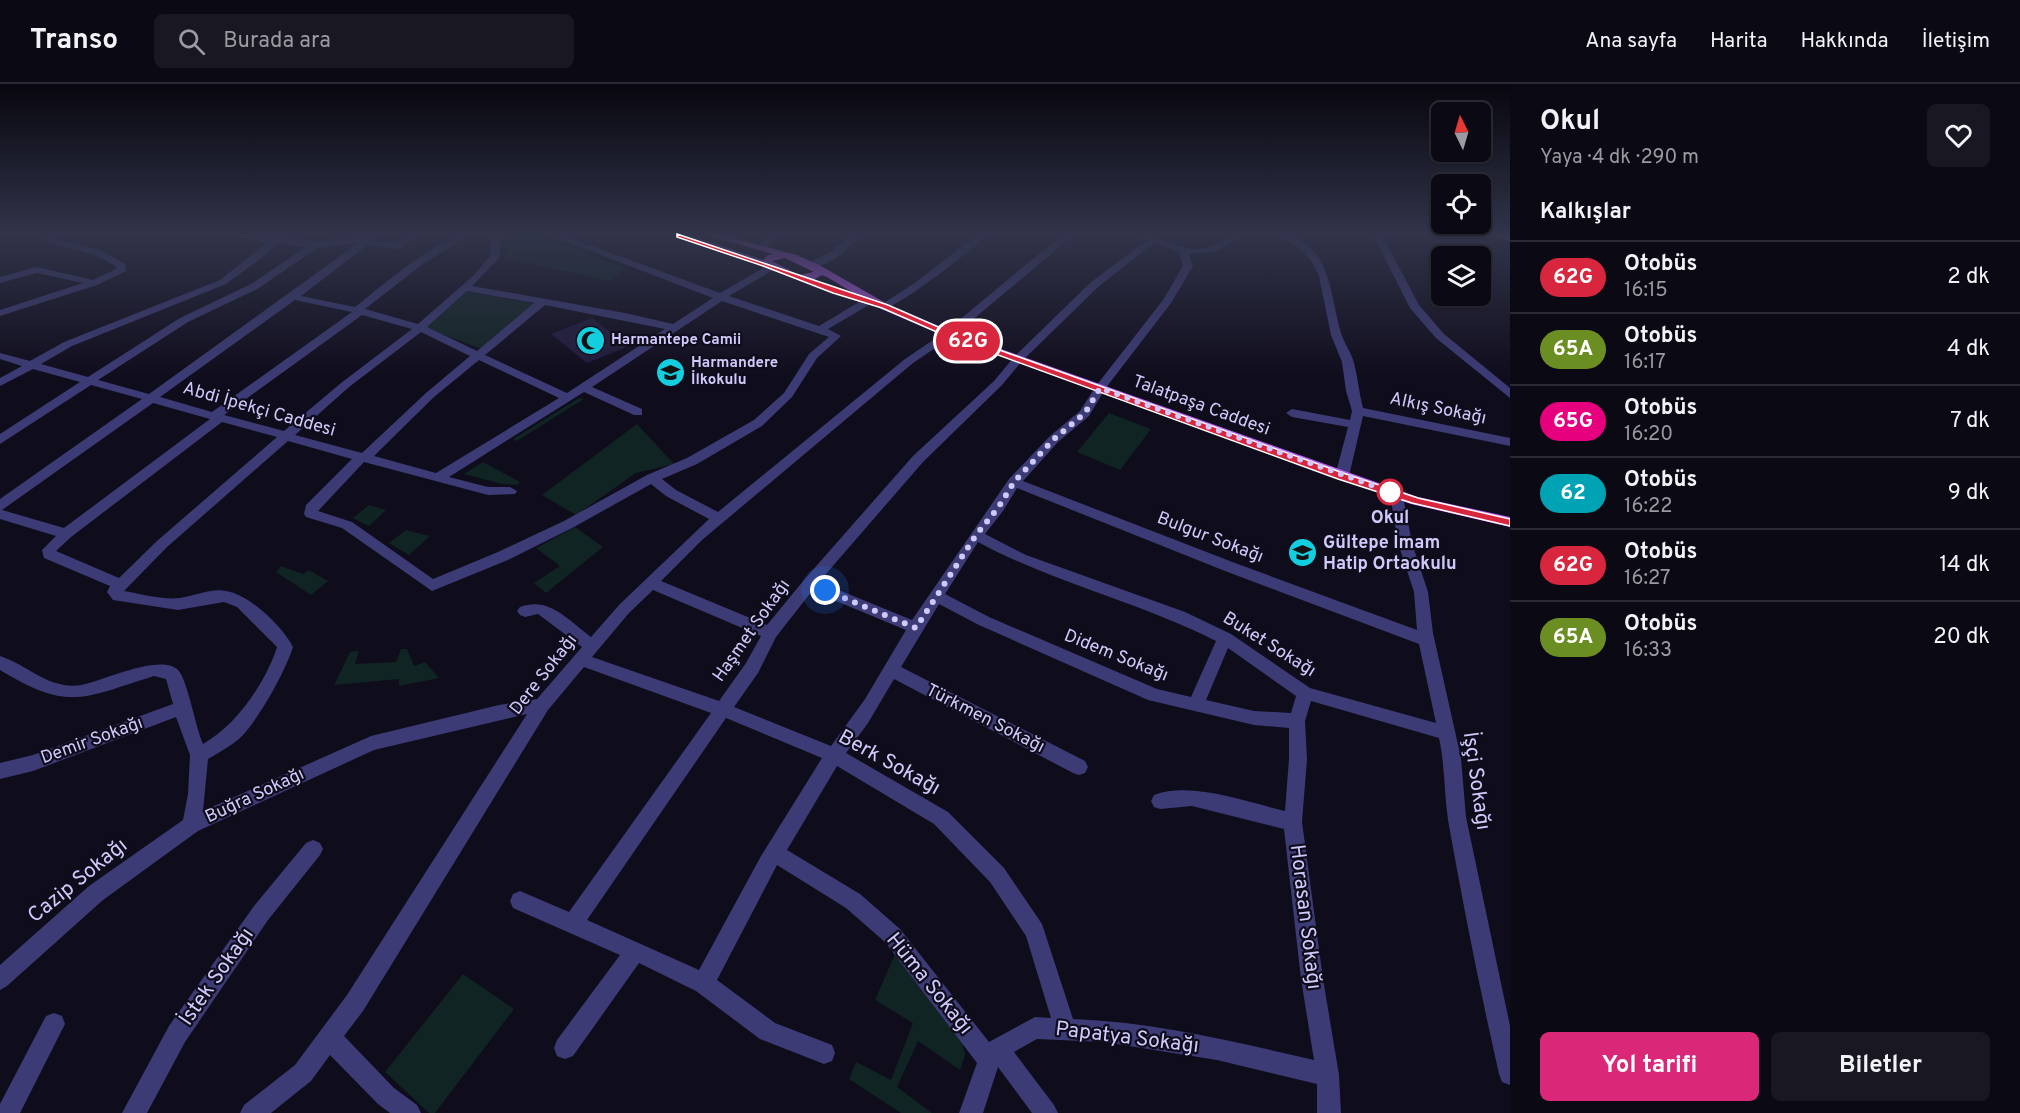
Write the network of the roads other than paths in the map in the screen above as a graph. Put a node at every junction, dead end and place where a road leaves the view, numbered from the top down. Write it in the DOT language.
graph roads {
  1 [pos="94,283"];
  2 [pos="220,283"];
  3 [pos="259,283"];
  4 [pos="311,283"];
  5 [pos="393,283"];
  6 [pos="469,283"];
  7 [pos="683,283"];
  8 [pos="743,283"];
  9 [pos="813,283"];
  10 [pos="844,283"];
  11 [pos="921,283"];
  12 [pos="1009,283"];
  13 [pos="1097,283"];
  14 [pos="1178,283"];
  15 [pos="1325,283"];
  16 [pos="1402,283"];
  17 [pos="464,288"];
  18 [pos="293,297"];
  19 [pos="721,297"];
  20 [pos="868,301"];
  21 [pos="542,302"];
  22 [pos="885,306"];
  23 [pos="358,310"];
  24 [pos="0,313"];
  25 [pos="420,328"];
  26 [pos="675,328"];
  27 [pos="820,330"];
  28 [pos="949,334"];
  29 [pos="478,354"];
  30 [pos="0,356"];
  31 [pos="1018,359"];
  32 [pos="31,365"];
  33 [pos="91,381"];
  34 [pos="0,383"];
  35 [pos="584,388"];
  36 [pos="1100,388"];
  37 [pos="1510,394"];
  38 [pos="149,398"];
  39 [pos="568,398"];
  40 [pos="1358,411"];
  41 [pos="638,412"];
  42 [pos="1292,413"];
  43 [pos="217,417"];
  44 [pos="1355,424"];
  45 [pos="287,437"];
  46 [pos="0,440"];
  47 [pos="1510,442"];
  48 [pos="363,458"];
  49 [pos="1342,476"];
  50 [pos="439,477"];
  51 [pos="652,478"];
  52 [pos="1014,482"];
  53 [pos="510,491"];
  54 [pos="1397,494"];
  55 [pos="0,506"];
  56 [pos="0,514"];
  57 [pos="720,519"];
  58 [pos="1510,523"];
  59 [pos="66,534"];
  60 [pos="976,535"];
  61 [pos="651,582"];
  62 [pos="809,584"];
  63 [pos="121,585"];
  64 [pos="937,597"];
  65 [pos="525,611"];
  66 [pos="916,628"];
  67 [pos="771,633"];
  68 [pos="1225,638"];
  69 [pos="1427,640"];
  70 [pos="587,653"];
  71 [pos="0,662"];
  72 [pos="892,670"];
  73 [pos="1305,693"];
  74 [pos="542,705"];
  75 [pos="1196,705"];
  76 [pos="182,708"];
  77 [pos="721,710"];
  78 [pos="1297,721"];
  79 [pos="1447,733"];
  80 [pos="198,754"];
  81 [pos="834,755"];
  82 [pos="1079,767"];
  83 [pos="0,771"];
  84 [pos="1160,801"];
  85 [pos="1293,822"];
  86 [pos="191,825"];
  87 [pos="313,849"];
  88 [pos="775,853"];
  89 [pos="520,901"];
  90 [pos="573,923"];
  91 [pos="635,951"];
  92 [pos="0,979"];
  93 [pos="704,983"];
  94 [pos="54,1024"];
  95 [pos="1065,1028"];
  96 [pos="329,1037"];
  97 [pos="565,1048"];
  98 [pos="824,1053"];
  99 [pos="994,1054"];
  100 [pos="1510,1074"];
  101 [pos="1328,1075"];
  102 [pos="8,1113"];
  103 [pos="134,1113"];
  104 [pos="252,1113"];
  105 [pos="409,1113"];
  106 [pos="970,1113"];
  107 [pos="1046,1113"];
  108 [pos="1329,1113"];
  1 -- 24 [label="street"];
  2 -- 32 [label="street"];
  3 -- 33 [label="street"];
  4 -- 18 [label="street"];
  5 -- 23 [label="street"];
  6 -- 17 [label="street"];
  7 -- 19 [label="street"];
  8 -- 19 [label="street"];
  9 -- 20 [label="main road, Talatpaşa Caddesi"];
  10 -- 22 [label="main road, Talatpaşa Caddesi"];
  11 -- 22 [label="street"];
  12 -- 28 [label="street, Dere Sokağı"];
  13 -- 31 [label="street, Haşmet Sokağı"];
  14 -- 36 [label="street"];
  15 -- 40 [label="street"];
  16 -- 37 [label="street"];
  17 -- 21 [label="street"];
  17 -- 25 [label="street"];
  18 -- 23 [label="street"];
  18 -- 38 [label="street"];
  19 -- 26 [label="street"];
  19 -- 27 [label="street"];
  20 -- 22 [label="main road, Talatpaşa Caddesi"];
  20 -- 27 [label="street"];
  21 -- 26 [label="street"];
  21 -- 29 [label="street"];
  22 -- 28 [label="main road, Talatpaşa Caddesi"];
  23 -- 25 [label="street"];
  23 -- 43 [label="street"];
  25 -- 29 [label="street"];
  25 -- 45 [label="street"];
  26 -- 35 [label="street"];
  27 -- 51 [label="street"];
  28 -- 31 [label="main road, Talatpaşa Caddesi"];
  28 -- 57 [label="street, Dere Sokağı"];
  29 -- 39 [label="street"];
  29 -- 48 [label="street"];
  30 -- 32 [label="street, Abdi İpekçi Caddesi"];
  31 -- 36 [label="main road, Talatpaşa Caddesi"];
  31 -- 62 [label="street, Haşmet Sokağı"];
  32 -- 33 [label="street, Abdi İpekçi Caddesi"];
  32 -- 34 [label="street"];
  33 -- 38 [label="street, Abdi İpekçi Caddesi"];
  33 -- 46 [label="street"];
  35 -- 39 [label="street"];
  35 -- 41 [label="street"];
  36 -- 49 [label="main road, Talatpaşa Caddesi"];
  36 -- 52 [label="street"];
  38 -- 43 [label="street, Abdi İpekçi Caddesi"];
  38 -- 55 [label="street"];
  39 -- 50 [label="street"];
  40 -- 44 [label="street"];
  40 -- 47 [label="street, Alkış Sokağı"];
  42 -- 44 [label="street"];
  43 -- 45 [label="street, Abdi İpekçi Caddesi"];
  43 -- 59 [label="street"];
  44 -- 49 [label="street"];
  45 -- 48 [label="street, Abdi İpekçi Caddesi"];
  45 -- 63 [label="street"];
  48 -- 50 [label="street, Abdi İpekçi Caddesi"];
  48 -- 51 [label="street"];
  49 -- 54 [label="main road, Talatpaşa Caddesi"];
  50 -- 53 [label="street, Abdi İpekçi Caddesi"];
  51 -- 57 [label="street"];
  52 -- 60 [label="street"];
  52 -- 69 [label="street, Bulgur Sokağı"];
  54 -- 58 [label="main road, Talatpaşa Caddesi"];
  54 -- 69 [label="street, İşçi Sokağı"];
  56 -- 59 [label="street"];
  57 -- 61 [label="street, Dere Sokağı"];
  59 -- 63 [label="street"];
  60 -- 64 [label="street"];
  60 -- 68 [label="street, Buket Sokağı"];
  61 -- 67 [label="street"];
  61 -- 70 [label="street, Dere Sokağı"];
  62 -- 66 [label="street"];
  62 -- 67 [label="street, Haşmet Sokağı"];
  63 -- 80 [label="street"];
  64 -- 66 [label="street"];
  64 -- 75 [label="street, Didem Sokağı"];
  65 -- 70 [label="street, Berk Sokağı"];
  66 -- 72 [label="street"];
  67 -- 77 [label="street, Haşmet Sokağı"];
  68 -- 73 [label="street, Buket Sokağı"];
  68 -- 75 [label="street"];
  69 -- 79 [label="street, İşçi Sokağı"];
  70 -- 74 [label="street, Dere Sokağı"];
  70 -- 77 [label="street, Berk Sokağı"];
  71 -- 76 [label="street, Buğra Sokağı"];
  72 -- 81 [label="street"];
  72 -- 82 [label="street, Türkmen Sokağı"];
  73 -- 78 [label="street"];
  73 -- 79 [label="street, Buket Sokağı"];
  74 -- 86 [label="street, Buğra Sokağı"];
  74 -- 96 [label="street, Dere Sokağı"];
  75 -- 78 [label="street, Didem Sokağı"];
  76 -- 80 [label="street, Buğra Sokağı"];
  76 -- 83 [label="street, Demir Sokağı"];
  77 -- 81 [label="street, Berk Sokağı"];
  77 -- 90 [label="street, Haşmet Sokağı"];
  78 -- 85 [label="street, Horasan Sokağı"];
  79 -- 100 [label="street, İşçi Sokağı"];
  80 -- 86 [label="street, Buğra Sokağı"];
  81 -- 88 [label="street"];
  81 -- 95 [label="street, Berk Sokağı"];
  84 -- 85 [label="street"];
  85 -- 101 [label="street, Horasan Sokağı"];
  86 -- 92 [label="street, Cazip Sokağı"];
  87 -- 103 [label="street, İstek Sokağı"];
  88 -- 93 [label="street"];
  88 -- 99 [label="street, Hüma Sokağı"];
  89 -- 90 [label="street"];
  90 -- 91 [label="street"];
  91 -- 93 [label="street"];
  91 -- 97 [label="street"];
  93 -- 98 [label="street"];
  94 -- 102 [label="street"];
  95 -- 99 [label="street, Papatya Sokağı"];
  95 -- 101 [label="street, Papatya Sokağı"];
  96 -- 104 [label="street, Dere Sokağı"];
  96 -- 105 [label="street"];
  99 -- 106 [label="street"];
  99 -- 107 [label="street, Hüma Sokağı"];
  101 -- 108 [label="street, Horasan Sokağı"];
}
